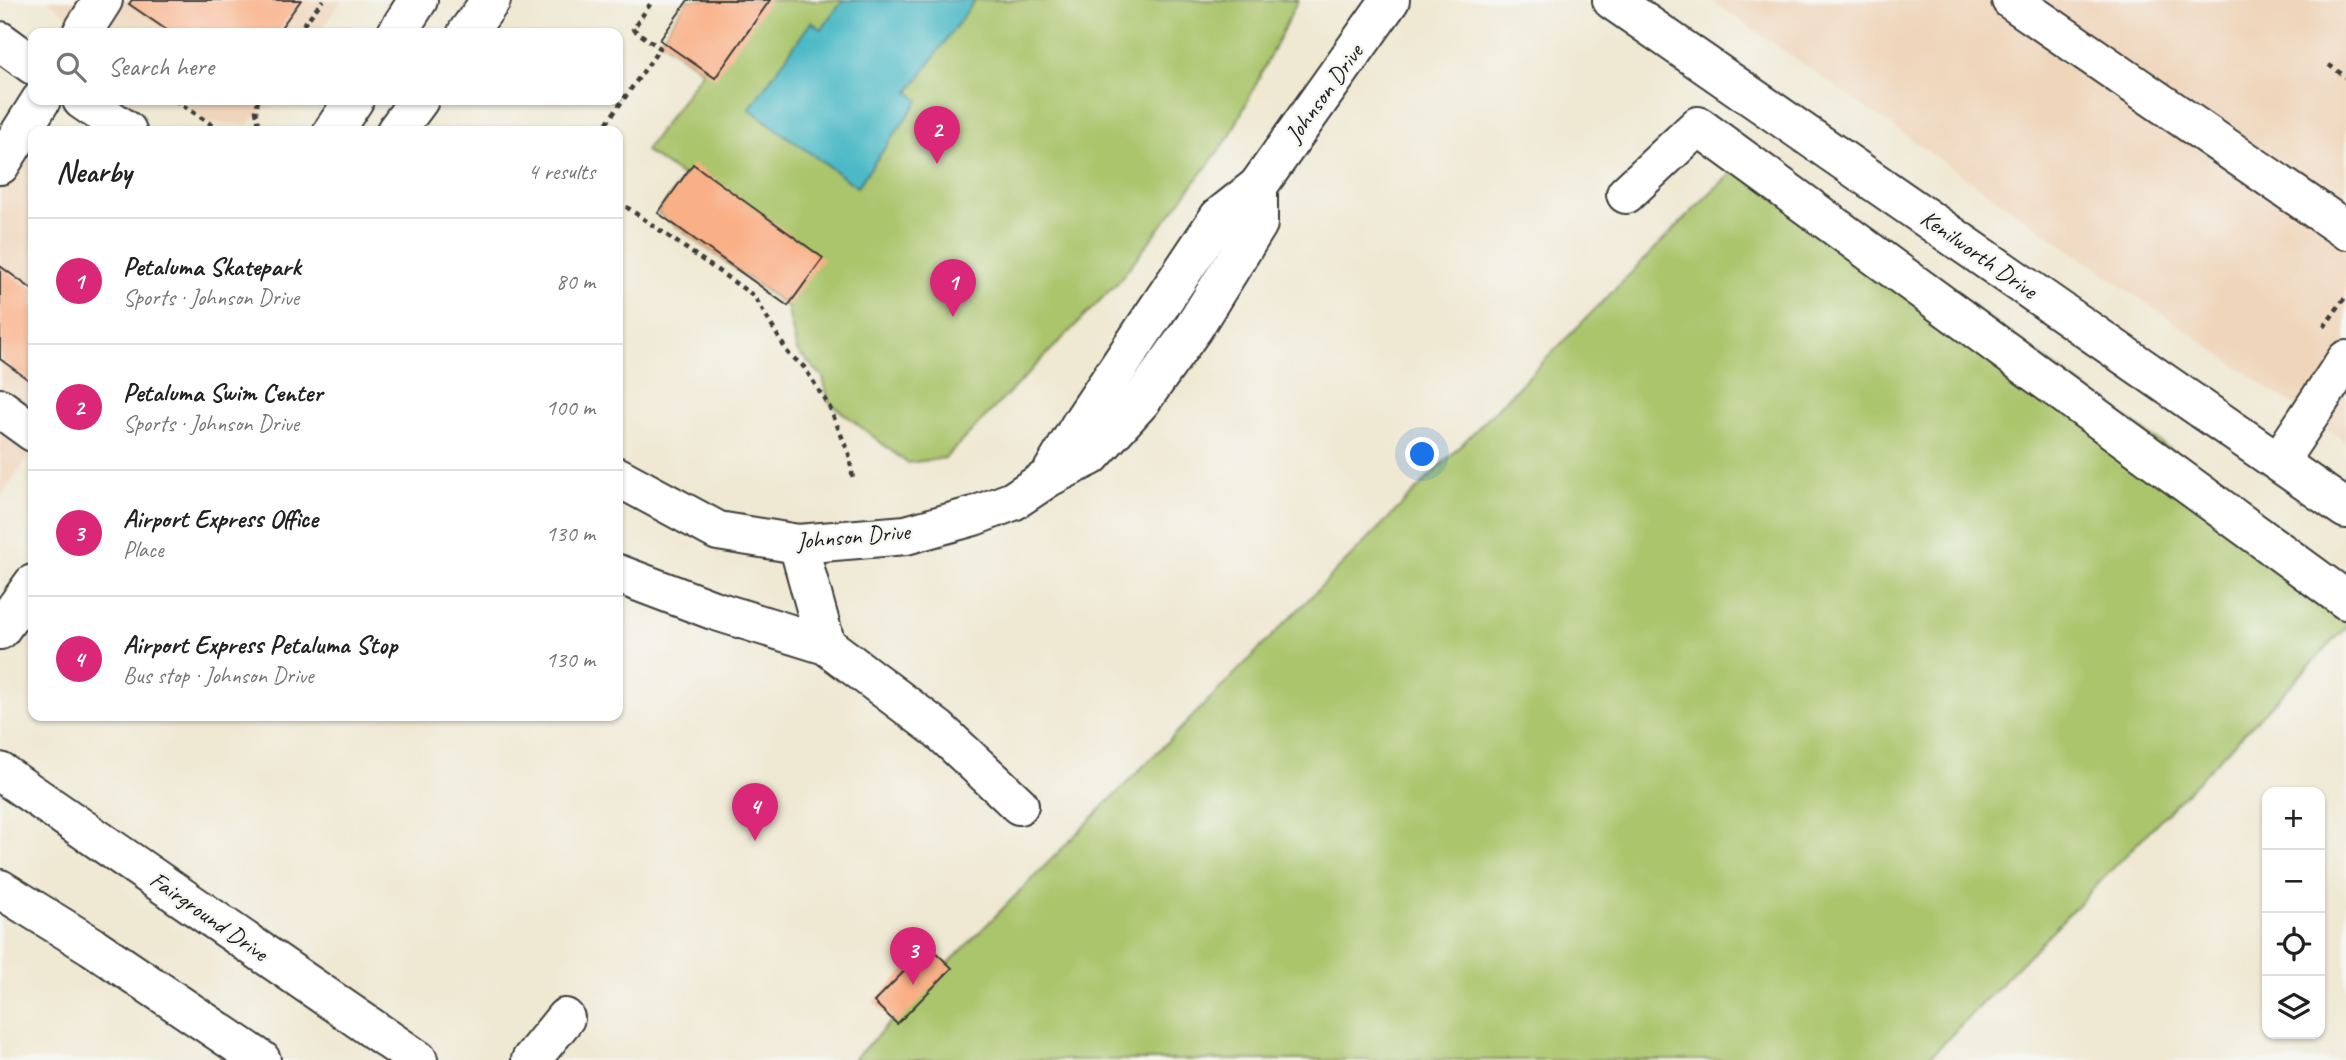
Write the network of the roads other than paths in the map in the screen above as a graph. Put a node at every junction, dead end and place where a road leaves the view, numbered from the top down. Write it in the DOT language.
graph roads {
  1 [pos="103,0"];
  2 [pos="418,0"];
  3 [pos="491,0"];
  4 [pos="1390,0"];
  5 [pos="1612,0"];
  6 [pos="2011,0"];
  7 [pos="85,28"];
  8 [pos="400,28"];
  9 [pos="471,28"];
  10 [pos="0,41"];
  11 [pos="28,61"];
  12 [pos="38,105"];
  13 [pos="89,105"];
  14 [pos="351,105"];
  15 [pos="415,105"];
  16 [pos="120,126"];
  17 [pos="336,126"];
  18 [pos="400,126"];
  19 [pos="0,164"];
  20 [pos="1626,194"];
  21 [pos="2346,230"];
  22 [pos="2346,360"];
  23 [pos="0,408"];
  24 [pos="28,428"];
  25 [pos="2279,461"];
  26 [pos="623,480"];
  27 [pos="2346,509"];
  28 [pos="798,544"];
  29 [pos="623,576"];
  30 [pos="28,591"];
  31 [pos="2346,600"];
  32 [pos="0,630"];
  33 [pos="826,645"];
  34 [pos="0,772"];
  35 [pos="1019,805"];
  36 [pos="0,889"];
  37 [pos="565,1018"];
  38 [pos="250,1057"];
  39 [pos="418,1060"];
  40 [pos="531,1060"];
  1 -- 7 [label="street"];
  2 -- 8 [label="street"];
  3 -- 9 [label="street"];
  4 -- 28 [label="street, Johnson Drive"];
  5 -- 25 [label="street, Kenilworth Drive"];
  6 -- 21 [label="street"];
  10 -- 11 [label="street"];
  12 -- 19 [label="street"];
  13 -- 16 [label="street"];
  14 -- 17 [label="street"];
  15 -- 18 [label="street"];
  20 -- 31 [label="street"];
  22 -- 25 [label="street"];
  23 -- 24 [label="street"];
  25 -- 27 [label="street, Kenilworth Drive"];
  26 -- 28 [label="street, Johnson Drive"];
  28 -- 33 [label="street"];
  29 -- 33 [label="street"];
  30 -- 32 [label="street"];
  33 -- 35 [label="street"];
  34 -- 39 [label="street, Fairground Drive"];
  36 -- 38 [label="street"];
  37 -- 40 [label="street"];
}
